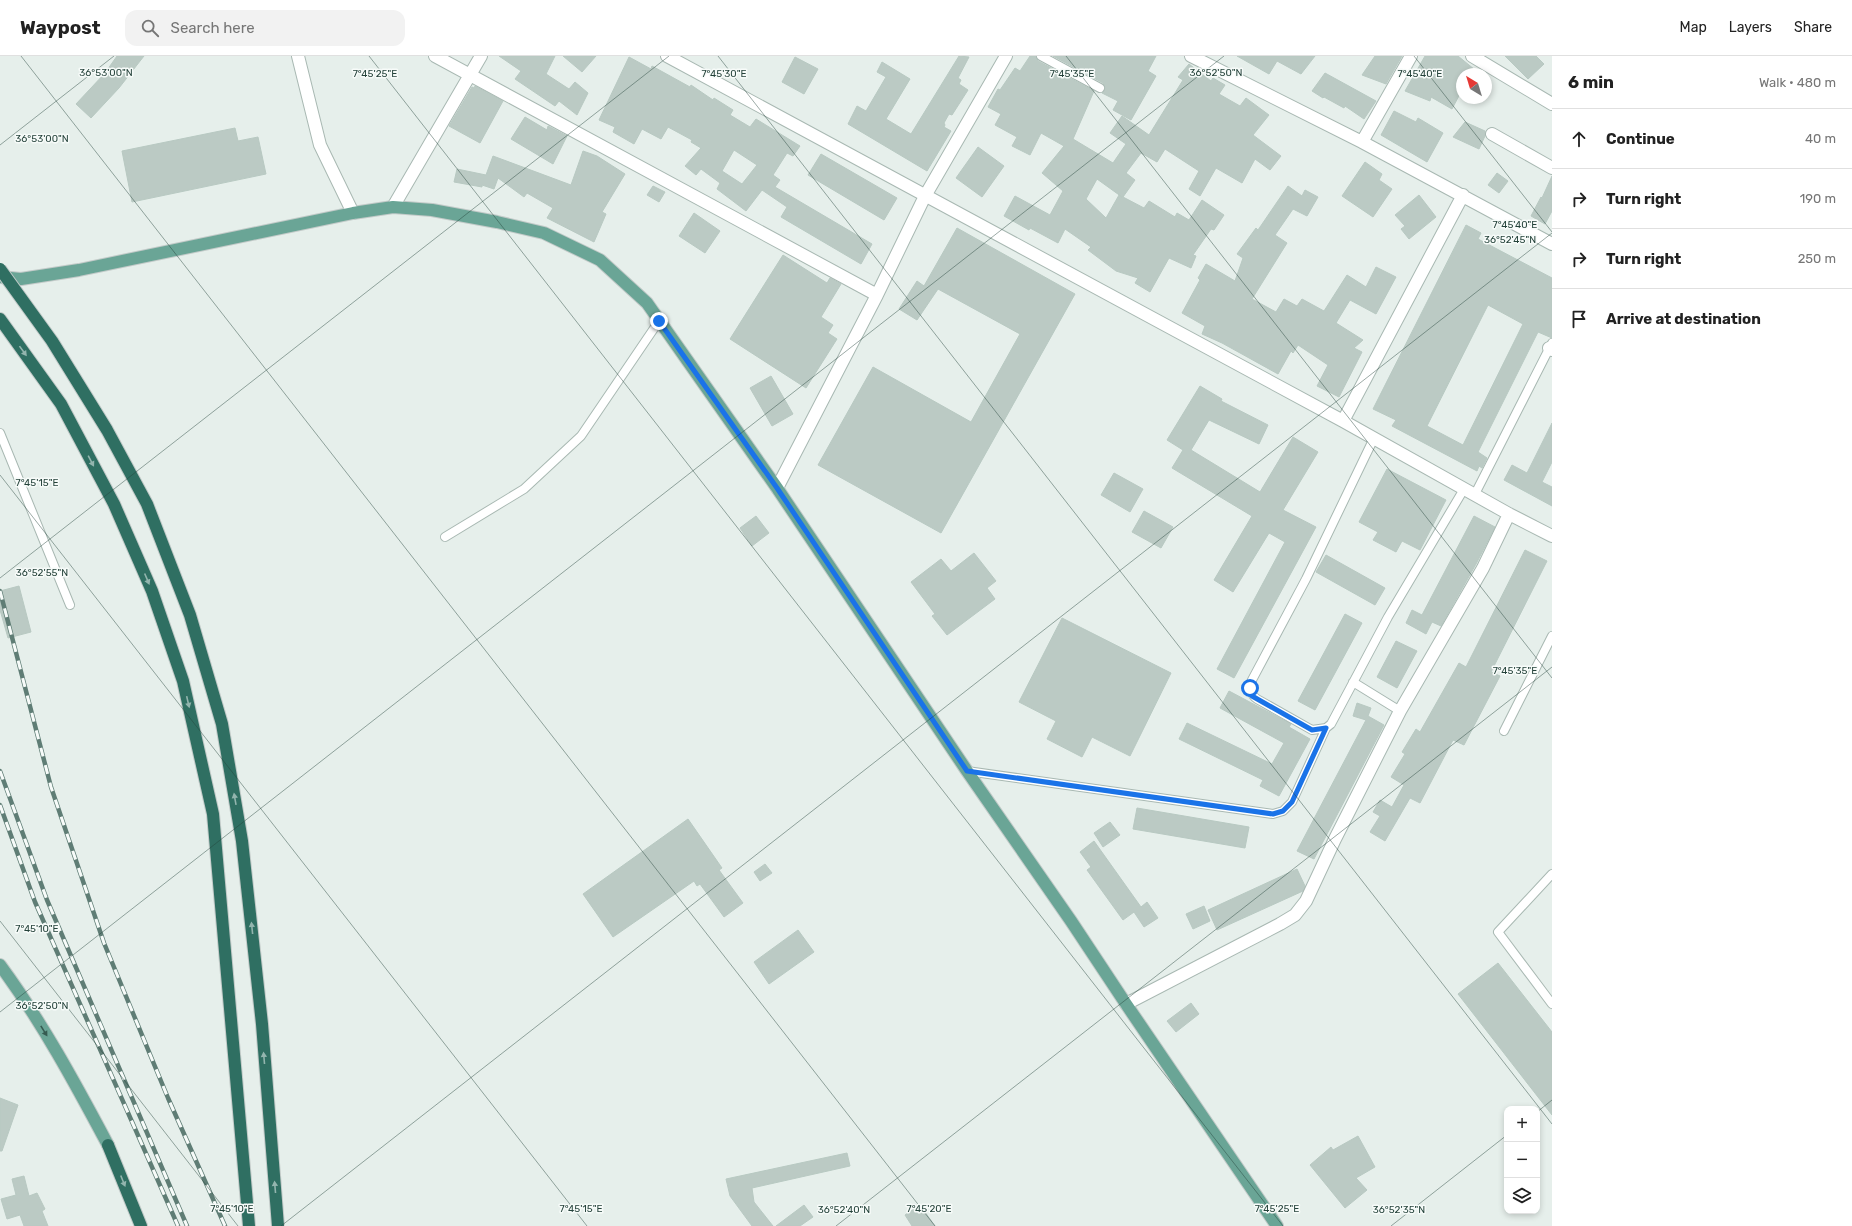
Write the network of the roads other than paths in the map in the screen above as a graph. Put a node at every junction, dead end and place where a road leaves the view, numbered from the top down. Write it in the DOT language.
graph roads {
  1 [pos="298,56"];
  2 [pos="435,56"];
  3 [pos="481,56"];
  4 [pos="667,56"];
  5 [pos="1006,56"];
  6 [pos="1041,56"];
  7 [pos="1191,56"];
  8 [pos="1411,56"];
  9 [pos="1472,56"];
  10 [pos="471,76"];
  11 [pos="1100,88"];
  12 [pos="1552,104"];
  13 [pos="1492,134"];
  14 [pos="1362,142"];
  15 [pos="1552,168"];
  16 [pos="1463,195"];
  17 [pos="925,196"];
  18 [pos="393,207"];
  19 [pos="353,213"];
  20 [pos="1552,244"];
  21 [pos="0,269"];
  22 [pos="0,277"];
  23 [pos="877,295"];
  24 [pos="0,319"];
  25 [pos="659,321"];
  26 [pos="1551,347"];
  27 [pos="1343,421"];
  28 [pos="0,434"];
  29 [pos="1374,438"];
  30 [pos="777,488"];
  31 [pos="1469,491"];
  32 [pos="1509,514"];
  33 [pos="1552,536"];
  34 [pos="445,537"];
  35 [pos="70,605"];
  36 [pos="1552,636"];
  37 [pos="1354,682"];
  38 [pos="1400,711"];
  39 [pos="1326,728"];
  40 [pos="1504,731"];
  41 [pos="967,771"];
  42 [pos="1552,874"];
  43 [pos="0,965"];
  44 [pos="1126,1004"];
  45 [pos="1552,1004"];
  46 [pos="108,1145"];
  47 [pos="141,1226"];
  48 [pos="249,1226"];
  49 [pos="278,1226"];
  50 [pos="1277,1226"];
  1 -- 19 [label="street"];
  2 -- 10 [label="street"];
  3 -- 10 [label="street"];
  4 -- 17 [label="street"];
  5 -- 17 [label="street"];
  6 -- 11 [label="lane"];
  7 -- 14 [label="street"];
  8 -- 14 [label="street"];
  9 -- 12 [label="street"];
  10 -- 18 [label="street"];
  10 -- 23 [label="street"];
  13 -- 15 [label="street"];
  14 -- 16 [label="street"];
  16 -- 20 [label="street"];
  16 -- 27 [label="street"];
  17 -- 23 [label="street"];
  17 -- 27 [label="street"];
  18 -- 19 [label="main road"];
  18 -- 25 [label="main road"];
  19 -- 22 [label="main road"];
  49 -- 21 [label="highway, one-way, bridge"];
  23 -- 30 [label="street"];
  24 -- 48 [label="highway, one-way"];
  25 -- 30 [label="main road"];
  25 -- 34 [label="lane"];
  26 -- 31 [label="lane"];
  27 -- 29 [label="street"];
  28 -- 35 [label="lane"];
  29 -- 31 [label="street"];
  29 -- 39 [label="lane"];
  30 -- 41 [label="main road"];
  31 -- 32 [label="street"];
  31 -- 37 [label="lane"];
  32 -- 33 [label="street"];
  32 -- 38 [label="street"];
  36 -- 40 [label="lane"];
  37 -- 38 [label="lane"];
  37 -- 39 [label="lane"];
  38 -- 44 [label="street"];
  39 -- 41 [label="lane"];
  41 -- 44 [label="main road"];
  42 -- 45 [label="lane"];
  43 -- 46 [label="main road, one-way"];
  44 -- 50 [label="main road"];
  46 -- 47 [label="highway, one-way"];
}
